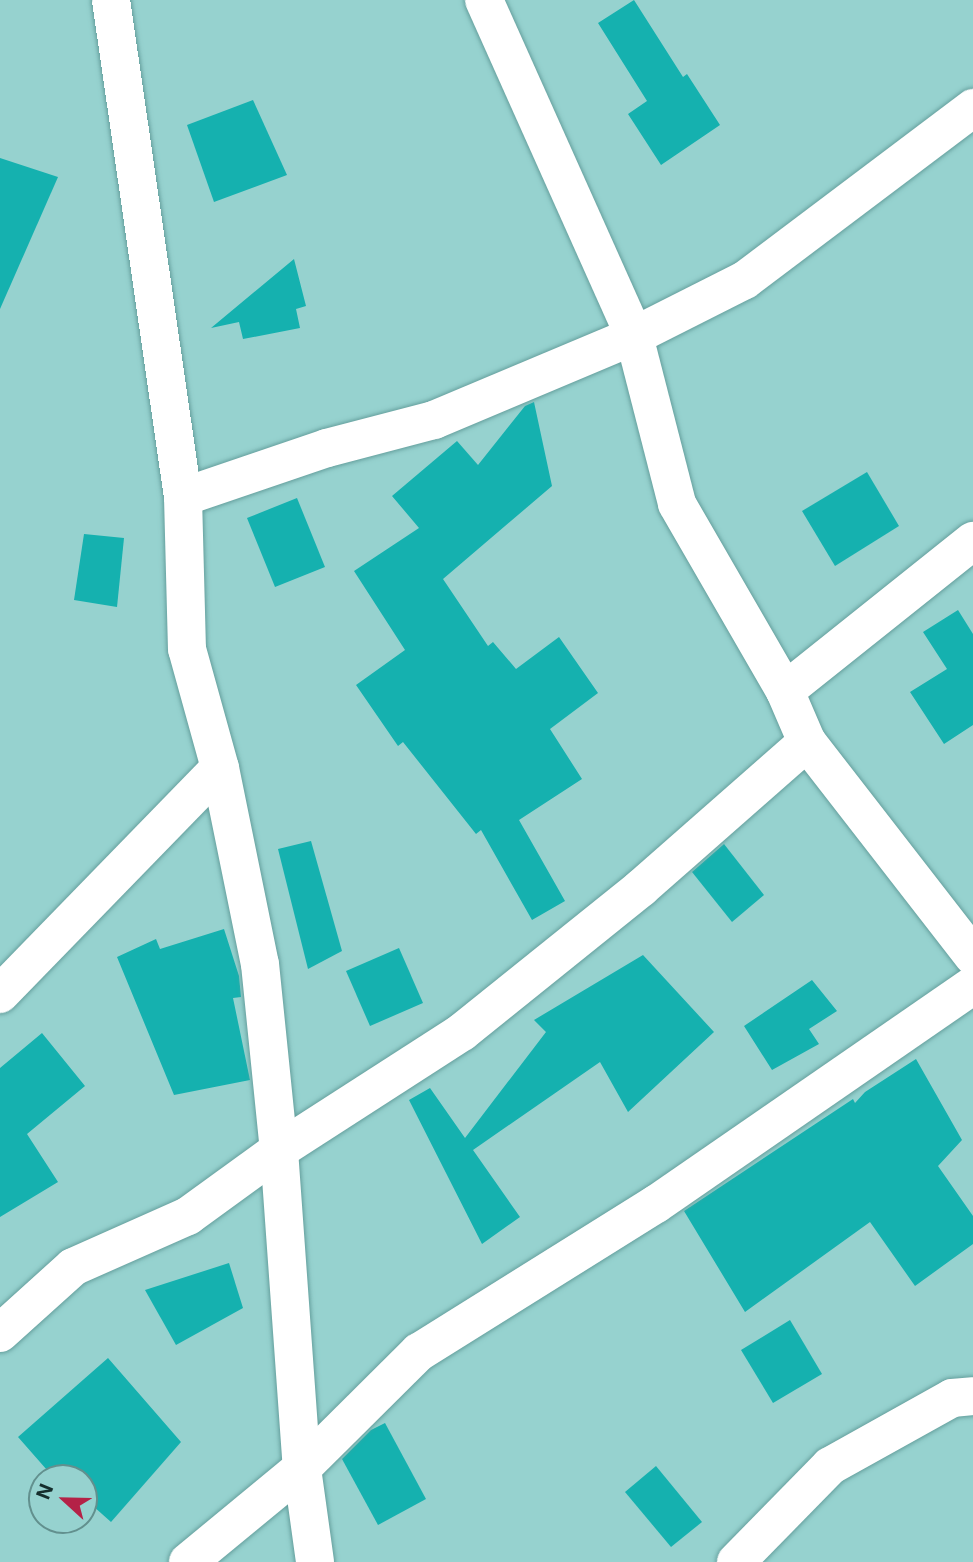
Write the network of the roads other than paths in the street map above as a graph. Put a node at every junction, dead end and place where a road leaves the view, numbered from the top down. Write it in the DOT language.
graph roads {
  1 [pos="111,0"];
  2 [pos="484,0"];
  3 [pos="973,108"];
  4 [pos="634,335"];
  5 [pos="183,497"];
  6 [pos="973,541"];
  7 [pos="785,691"];
  8 [pos="807,742"];
  9 [pos="220,768"];
  10 [pos="973,957"];
  11 [pos="973,985"];
  12 [pos="0,994"];
  13 [pos="279,1150"];
  14 [pos="0,1333"];
  15 [pos="973,1396"];
  16 [pos="302,1468"];
  17 [pos="188,1562"];
  18 [pos="315,1562"];
  19 [pos="736,1562"];
  1 -- 5 [label="street"];
  2 -- 4 [label="street"];
  3 -- 4 [label="street"];
  4 -- 5 [label="street"];
  4 -- 7 [label="street"];
  5 -- 9 [label="street"];
  6 -- 7 [label="street"];
  7 -- 8 [label="street"];
  8 -- 10 [label="street"];
  8 -- 13 [label="street"];
  9 -- 12 [label="street"];
  9 -- 13 [label="street"];
  11 -- 16 [label="street"];
  13 -- 14 [label="street"];
  13 -- 16 [label="street"];
  15 -- 19 [label="street"];
  16 -- 17 [label="street"];
  16 -- 18 [label="street"];
}
